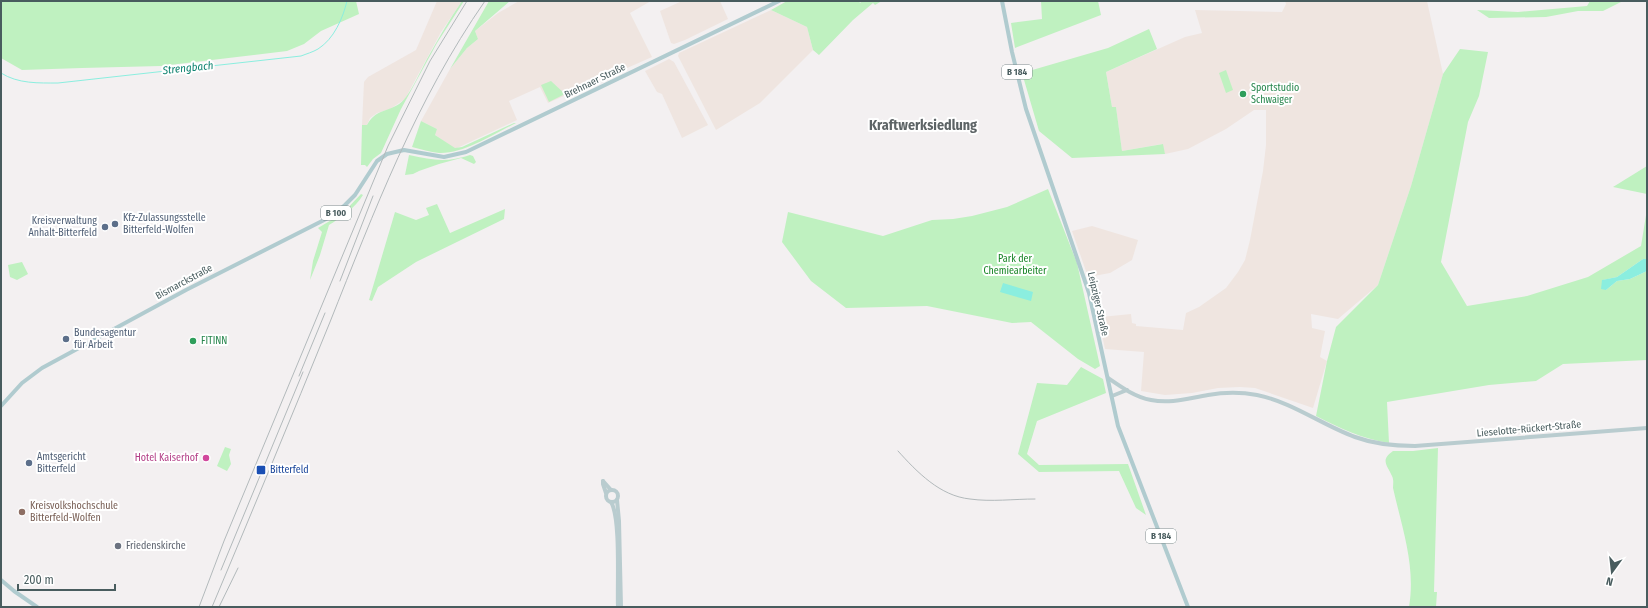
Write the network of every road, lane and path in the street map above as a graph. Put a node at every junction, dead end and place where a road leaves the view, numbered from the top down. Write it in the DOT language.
graph roads {
  1 [pos="779,1"];
  2 [pos="1002,1"];
  3 [pos="370,169"];
  4 [pos="1108,378"];
  5 [pos="1128,390"];
  6 [pos="1112,396"];
  7 [pos="1,406"];
  8 [pos="1647,428"];
  9 [pos="611,490"];
  10 [pos="606,493"];
  11 [pos="616,500"];
  12 [pos="611,502"];
  13 [pos="1,580"];
  14 [pos="37,607"];
  15 [pos="618,607"];
  16 [pos="621,607"];
  17 [pos="1188,607"];
  1 -- 3 [label="main road, Brehnaer Straße / B 100"];
  2 -- 4 [label="main road, Leipziger Straße / B 184"];
  3 -- 7 [label="main road, Bismarckstraße / B 100"];
  4 -- 5 [label="street, Lieselotte-Rückert-Straße"];
  4 -- 6 [label="main road, Leipziger Straße / B 184"];
  5 -- 6 [label="street"];
  5 -- 8 [label="street, Lieselotte-Rückert-Straße"];
  6 -- 17 [label="main road, Leipziger Straße / B 184"];
  9 -- 10 [label="street"];
  9 -- 10 [label="street"];
  9 -- 11 [label="street"];
  10 -- 12 [label="street"];
  11 -- 12 [label="street"];
  11 -- 16 [label="street"];
  12 -- 15 [label="street"];
  13 -- 14 [label="main road"];
}
